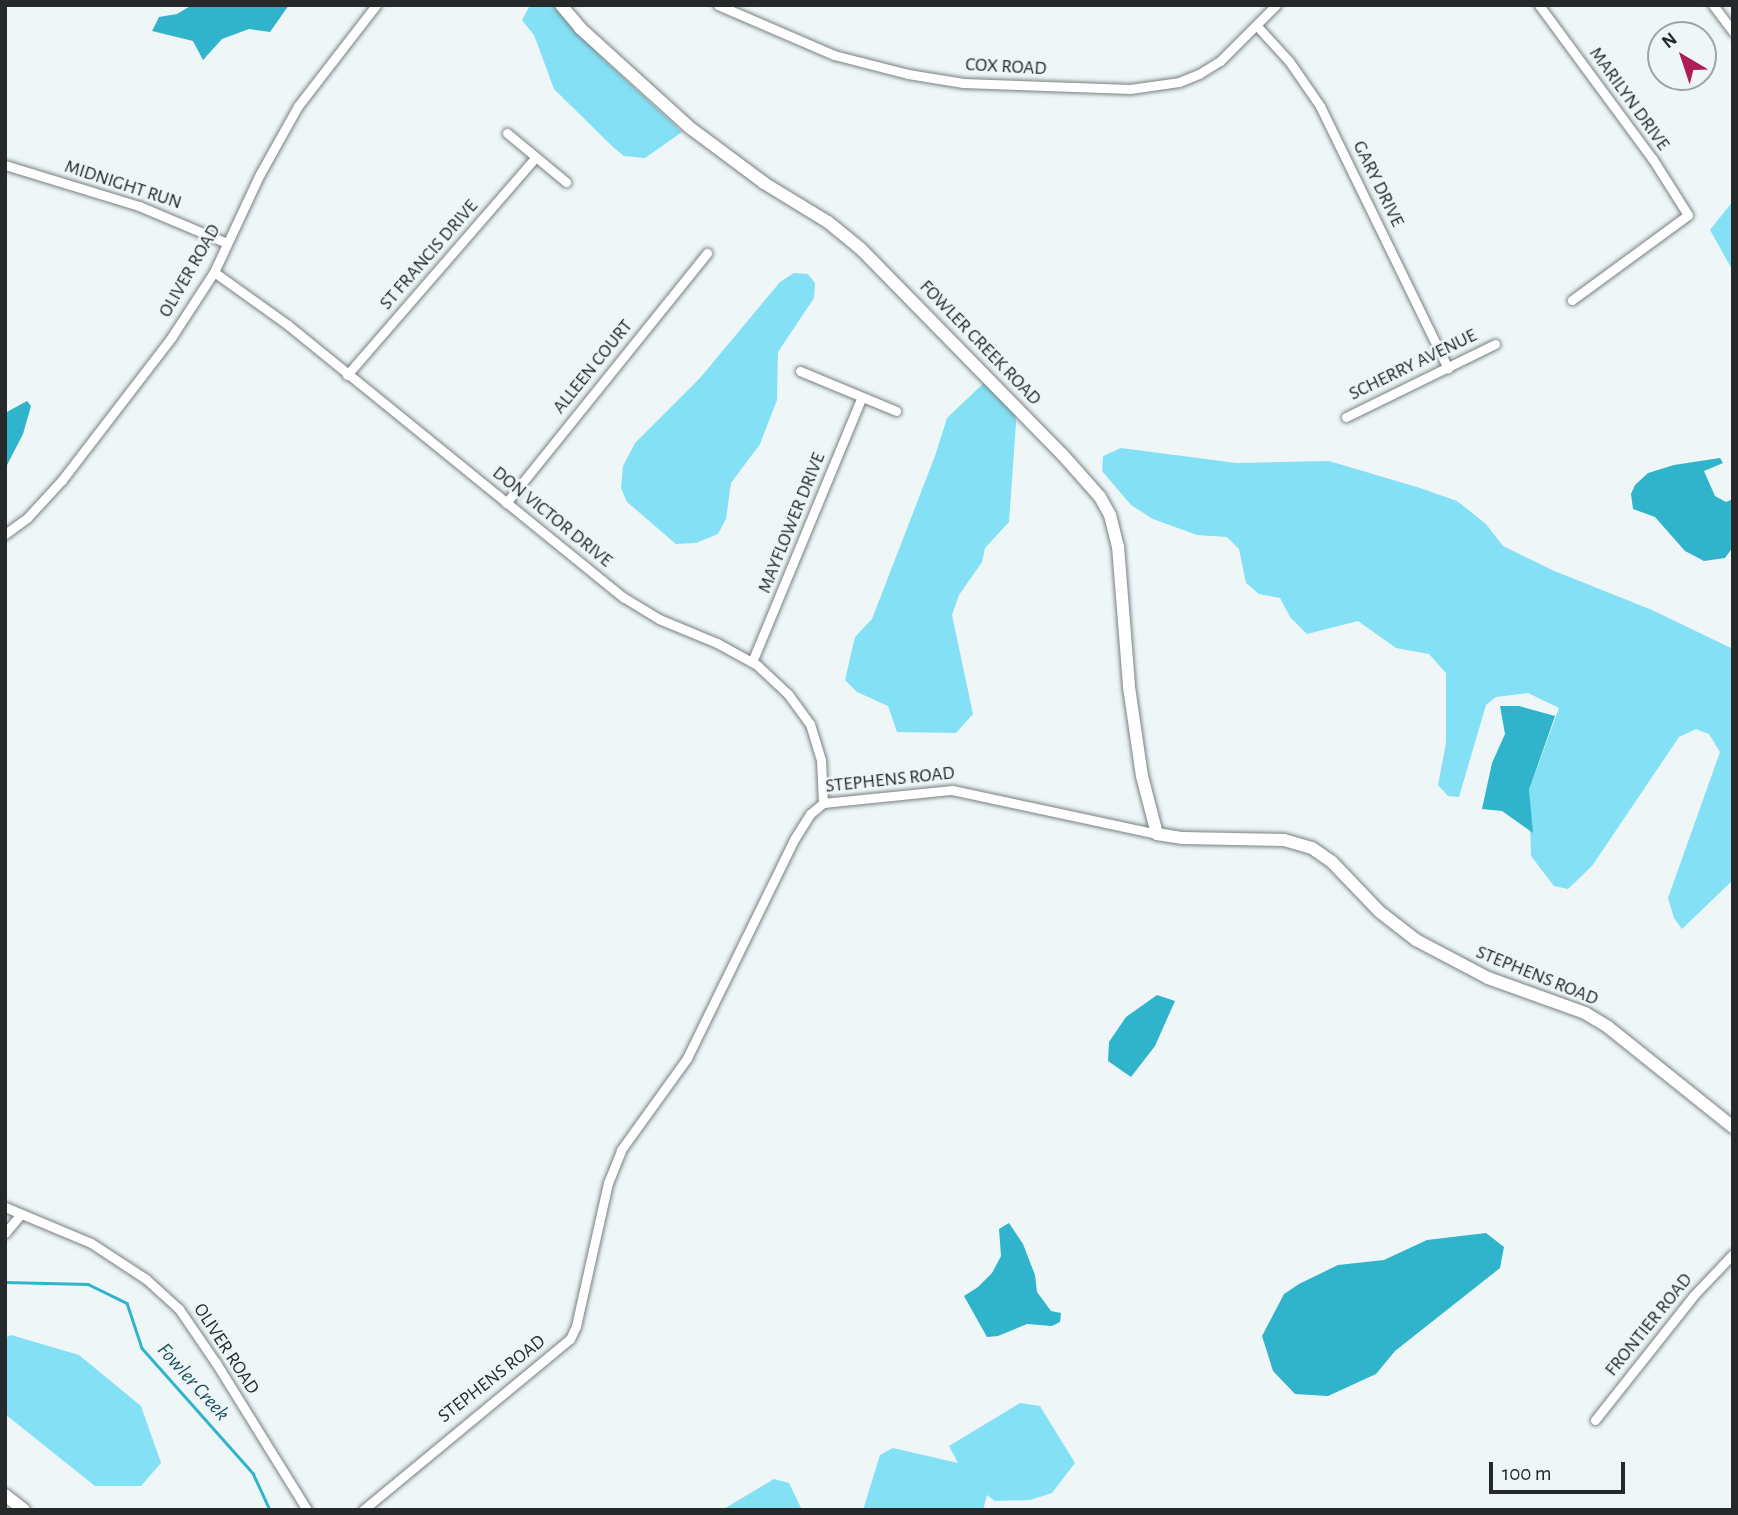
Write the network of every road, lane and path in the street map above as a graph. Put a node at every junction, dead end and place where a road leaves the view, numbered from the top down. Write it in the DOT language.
graph roads {
  1 [pos="376,5"];
  2 [pos="561,5"];
  3 [pos="718,5"];
  4 [pos="1276,5"];
  5 [pos="1539,5"];
  6 [pos="1713,5"];
  7 [pos="1257,26"];
  8 [pos="1733,32"];
  9 [pos="508,133"];
  10 [pos="535,158"];
  11 [pos="5,165"];
  12 [pos="566,182"];
  13 [pos="227,243"];
  14 [pos="707,253"];
  15 [pos="214,272"];
  16 [pos="1572,300"];
  17 [pos="1495,344"];
  18 [pos="1448,368"];
  19 [pos="800,371"];
  20 [pos="347,375"];
  21 [pos="862,397"];
  22 [pos="896,411"];
  23 [pos="1346,417"];
  24 [pos="506,502"];
  25 [pos="5,534"];
  26 [pos="752,662"];
  27 [pos="823,803"];
  28 [pos="1157,834"];
  29 [pos="1733,1127"];
  30 [pos="5,1207"];
  31 [pos="21,1214"];
  32 [pos="5,1233"];
  33 [pos="1733,1254"];
  34 [pos="1595,1420"];
  35 [pos="5,1495"];
  36 [pos="24,1510"];
  37 [pos="306,1510"];
  38 [pos="363,1510"];
  1 -- 13 [label="street, OLIVER ROAD"];
  2 -- 28 [label="main road, FOWLER CREEK ROAD"];
  3 -- 7 [label="street, COX ROAD"];
  4 -- 7 [label="street, COX ROAD"];
  5 -- 16 [label="street, MARILYN DRIVE"];
  6 -- 8 [label="street"];
  7 -- 18 [label="street, GARY DRIVE"];
  9 -- 10 [label="street"];
  10 -- 12 [label="street"];
  10 -- 20 [label="street, ST FRANCIS DRIVE"];
  11 -- 13 [label="street, MIDNIGHT RUN"];
  13 -- 15 [label="street, OLIVER ROAD"];
  14 -- 24 [label="street, ALLEEN COURT"];
  15 -- 20 [label="street, DON VICTOR DRIVE"];
  15 -- 25 [label="street, OLIVER ROAD"];
  17 -- 18 [label="street, SCHERRY AVENUE"];
  18 -- 23 [label="street, SCHERRY AVENUE"];
  19 -- 21 [label="street"];
  20 -- 24 [label="street, DON VICTOR DRIVE"];
  21 -- 22 [label="street"];
  21 -- 26 [label="street, MAYFLOWER DRIVE"];
  24 -- 26 [label="street, DON VICTOR DRIVE"];
  26 -- 27 [label="street, DON VICTOR DRIVE"];
  27 -- 28 [label="street, STEPHENS ROAD"];
  27 -- 38 [label="street, STEPHENS ROAD"];
  28 -- 29 [label="main road, STEPHENS ROAD"];
  30 -- 31 [label="street, OLIVER ROAD"];
  31 -- 32 [label="street"];
  31 -- 37 [label="street, OLIVER ROAD"];
  33 -- 34 [label="street, FRONTIER ROAD"];
  35 -- 36 [label="main road"];
}
